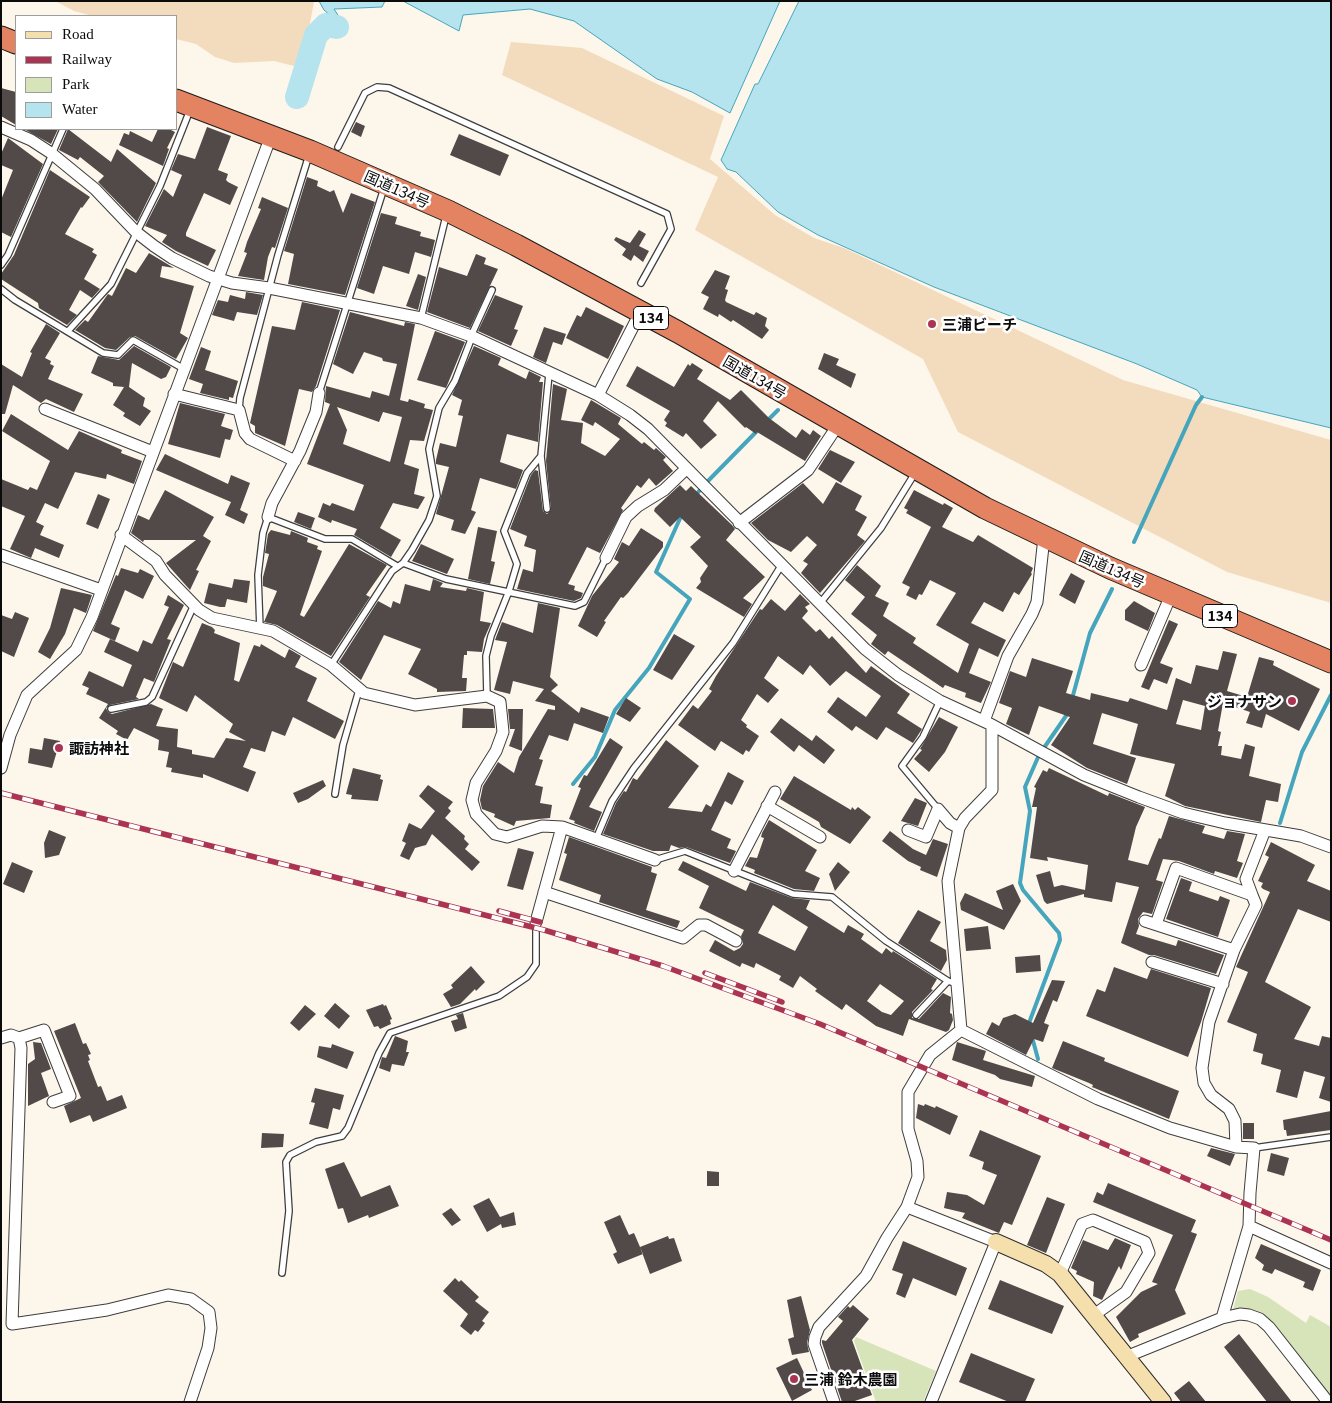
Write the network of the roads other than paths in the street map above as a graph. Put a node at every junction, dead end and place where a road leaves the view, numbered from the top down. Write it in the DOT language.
graph roads {
  1 [pos="1,37"];
  2 [pos="15,43"];
  3 [pos="184,103"];
  4 [pos="178,124"];
  5 [pos="2,128"];
  6 [pos="62,130"];
  7 [pos="176,130"];
  8 [pos="271,136"];
  9 [pos="338,147"];
  10 [pos="310,151"];
  11 [pos="51,153"];
  12 [pos="386,183"];
  13 [pos="448,212"];
  14 [pos="136,232"];
  15 [pos="1,266"];
  16 [pos="218,279"];
  17 [pos="641,283"];
  18 [pos="269,288"];
  19 [pos="1,289"];
  20 [pos="492,290"];
  21 [pos="346,303"];
  22 [pos="640,312"];
  23 [pos="421,318"];
  24 [pos="68,331"];
  25 [pos="472,337"];
  26 [pos="184,369"];
  27 [pos="549,374"];
  28 [pos="319,393"];
  29 [pos="174,394"];
  30 [pos="598,395"];
  31 [pos="45,409"];
  32 [pos="240,410"];
  33 [pos="838,425"];
  34 [pos="152,452"];
  35 [pos="541,456"];
  36 [pos="295,461"];
  37 [pos="686,469"];
  38 [pos="917,469"];
  39 [pos="547,509"];
  40 [pos="268,518"];
  41 [pos="739,522"];
  42 [pos="121,535"];
  43 [pos="1044,537"];
  44 [pos="1,555"];
  45 [pos="606,558"];
  46 [pos="403,563"];
  47 [pos="396,566"];
  48 [pos="781,566"];
  49 [pos="101,590"];
  50 [pos="510,591"];
  51 [pos="1170,595"];
  52 [pos="821,602"];
  53 [pos="194,605"];
  54 [pos="260,629"];
  55 [pos="1331,662"];
  56 [pos="331,665"];
  57 [pos="1141,665"];
  58 [pos="358,690"];
  59 [pos="487,696"];
  60 [pos="940,701"];
  61 [pos="111,709"];
  62 [pos="988,723"];
  63 [pos="6,736"];
  64 [pos="1,768"];
  65 [pos="775,792"];
  66 [pos="335,794"];
  67 [pos="767,806"];
  68 [pos="938,810"];
  69 [pos="562,827"];
  70 [pos="959,828"];
  71 [pos="908,830"];
  72 [pos="1265,830"];
  73 [pos="820,837"];
  74 [pos="596,839"];
  75 [pos="1331,847"];
  76 [pos="655,860"];
  77 [pos="734,871"];
  78 [pos="544,892"];
  79 [pos="1252,895"];
  80 [pos="1144,921"];
  81 [pos="536,922"];
  82 [pos="1156,924"];
  83 [pos="736,941"];
  84 [pos="1234,950"];
  85 [pos="1152,962"];
  86 [pos="953,983"];
  87 [pos="1223,984"];
  88 [pos="916,1015"];
  89 [pos="961,1030"];
  90 [pos="1,1038"];
  91 [pos="19,1038"];
  92 [pos="53,1102"];
  93 [pos="1331,1137"];
  94 [pos="1236,1147"];
  95 [pos="1254,1148"];
  96 [pos="907,1207"];
  97 [pos="1249,1226"];
  98 [pos="996,1242"];
  99 [pos="1331,1264"];
  100 [pos="282,1273"];
  101 [pos="1060,1274"];
  102 [pos="1094,1315"];
  103 [pos="1222,1318"];
  104 [pos="1128,1356"];
  105 [pos="190,1402"];
  106 [pos="834,1402"];
  107 [pos="931,1402"];
  108 [pos="1163,1402"];
  109 [pos="1328,1402"];
  1 -- 2 [label="highway"];
  3 -- 4 [label="lane"];
  3 -- 8 [label="highway, 国道134号 / 134"];
  5 -- 11 [label="street"];
  6 -- 11 [label="lane"];
  7 -- 14 [label="lane"];
  8 -- 10 [label="highway, 国道134号 / 134"];
  8 -- 16 [label="street"];
  9 -- 17 [label="lane"];
  10 -- 12 [label="highway, 国道134号 / 134"];
  10 -- 18 [label="lane"];
  11 -- 14 [label="street"];
  11 -- 15 [label="lane"];
  12 -- 13 [label="highway, 国道134号 / 134"];
  12 -- 21 [label="lane"];
  13 -- 22 [label="highway, 国道134号 / 134"];
  13 -- 23 [label="lane"];
  14 -- 16 [label="street"];
  14 -- 24 [label="lane"];
  16 -- 18 [label="street"];
  16 -- 26 [label="street"];
  18 -- 21 [label="street"];
  18 -- 32 [label="lane"];
  19 -- 24 [label="lane"];
  20 -- 25 [label="lane"];
  21 -- 23 [label="street"];
  21 -- 28 [label="lane"];
  22 -- 30 [label="street"];
  22 -- 33 [label="highway, 国道134号 / 134"];
  23 -- 25 [label="street"];
  24 -- 26 [label="lane"];
  25 -- 27 [label="street"];
  25 -- 46 [label="lane"];
  26 -- 29 [label="street"];
  27 -- 30 [label="street"];
  27 -- 35 [label="lane"];
  28 -- 36 [label="street"];
  29 -- 32 [label="street"];
  29 -- 34 [label="street"];
  30 -- 37 [label="street"];
  31 -- 34 [label="street"];
  32 -- 36 [label="street"];
  33 -- 38 [label="highway, 国道134号 / 134"];
  33 -- 41 [label="street"];
  34 -- 42 [label="street"];
  35 -- 39 [label="lane"];
  35 -- 50 [label="lane"];
  36 -- 40 [label="street"];
  37 -- 41 [label="street"];
  37 -- 45 [label="street"];
  38 -- 43 [label="highway, 国道134号 / 134"];
  38 -- 52 [label="lane"];
  40 -- 47 [label="lane"];
  40 -- 54 [label="lane"];
  41 -- 48 [label="street"];
  42 -- 49 [label="street"];
  42 -- 53 [label="street"];
  43 -- 51 [label="highway, 国道134号 / 134"];
  43 -- 62 [label="street"];
  44 -- 49 [label="street"];
  45 -- 50 [label="lane"];
  46 -- 47 [label="lane"];
  46 -- 50 [label="lane"];
  47 -- 56 [label="lane"];
  48 -- 52 [label="street"];
  48 -- 74 [label="lane"];
  49 -- 63 [label="street"];
  50 -- 59 [label="lane"];
  51 -- 55 [label="highway, 国道134号 / 134"];
  51 -- 57 [label="street"];
  52 -- 60 [label="street"];
  53 -- 54 [label="street"];
  53 -- 61 [label="lane"];
  54 -- 56 [label="street"];
  56 -- 58 [label="street"];
  58 -- 59 [label="street"];
  58 -- 66 [label="lane"];
  59 -- 69 [label="street"];
  60 -- 62 [label="street"];
  60 -- 68 [label="lane"];
  62 -- 70 [label="street"];
  62 -- 72 [label="street"];
  63 -- 64 [label="street"];
  65 -- 67 [label="street"];
  67 -- 73 [label="street"];
  67 -- 77 [label="street"];
  68 -- 70 [label="street"];
  68 -- 71 [label="street"];
  69 -- 74 [label="street"];
  69 -- 78 [label="street"];
  70 -- 86 [label="street"];
  72 -- 75 [label="street"];
  72 -- 79 [label="street"];
  74 -- 76 [label="street"];
  76 -- 77 [label="lane"];
  77 -- 86 [label="lane"];
  78 -- 81 [label="street"];
  78 -- 83 [label="street"];
  79 -- 82 [label="street"];
  79 -- 84 [label="street"];
  80 -- 82 [label="street"];
  81 -- 100 [label="lane"];
  82 -- 84 [label="street"];
  84 -- 87 [label="street"];
  85 -- 87 [label="street"];
  86 -- 88 [label="lane"];
  86 -- 89 [label="street"];
  87 -- 94 [label="street"];
  89 -- 94 [label="street"];
  89 -- 96 [label="street"];
  90 -- 91 [label="street"];
  91 -- 92 [label="street"];
  91 -- 105 [label="street"];
  93 -- 95 [label="lane"];
  94 -- 95 [label="street"];
  95 -- 97 [label="street"];
  96 -- 98 [label="street"];
  96 -- 106 [label="street"];
  97 -- 99 [label="street"];
  97 -- 103 [label="street"];
  98 -- 101 [label="street"];
  98 -- 107 [label="street"];
  101 -- 102 [label="street"];
  101 -- 102 [label="street"];
  102 -- 104 [label="street"];
  103 -- 104 [label="street"];
  103 -- 109 [label="street"];
  104 -- 108 [label="street"];
}
